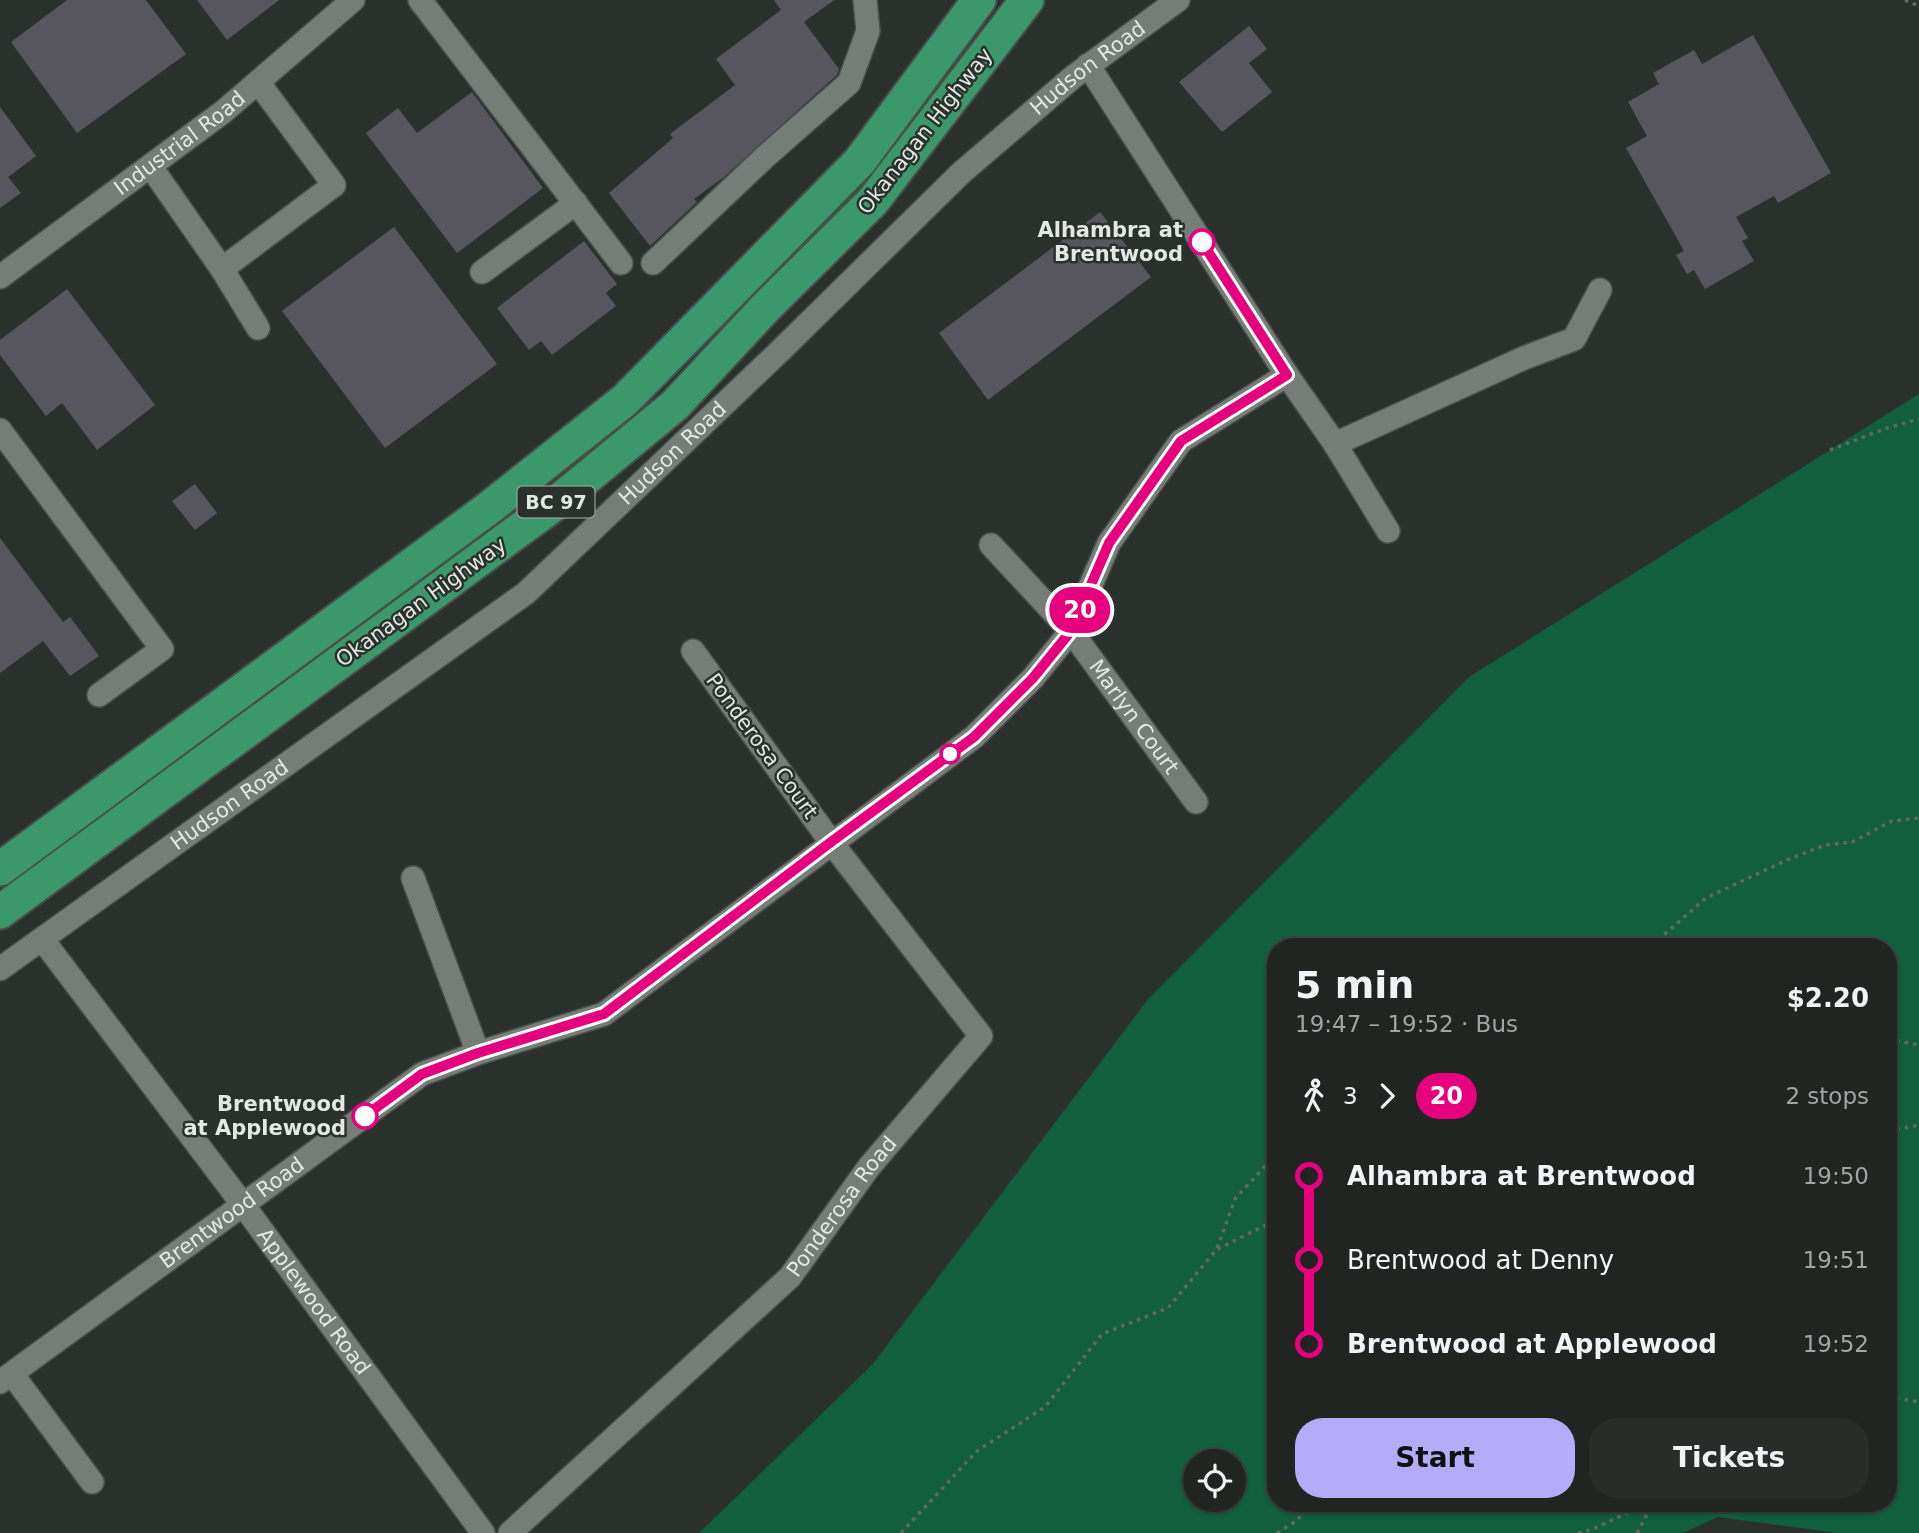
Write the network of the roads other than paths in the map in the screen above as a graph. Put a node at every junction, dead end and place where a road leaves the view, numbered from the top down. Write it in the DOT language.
graph roads {
  1 [pos="353,0"];
  2 [pos="420,0"];
  3 [pos="865,0"];
  4 [pos="979,0"];
  5 [pos="1027,0"];
  6 [pos="1178,0"];
  7 [pos="1088,65"];
  8 [pos="258,82"];
  9 [pos="150,167"];
  10 [pos="576,203"];
  11 [pos="621,262"];
  12 [pos="653,262"];
  13 [pos="222,269"];
  14 [pos="482,272"];
  15 [pos="0,277"];
  16 [pos="1600,290"];
  17 [pos="258,328"];
  18 [pos="1287,375"];
  19 [pos="0,430"];
  20 [pos="1335,444"];
  21 [pos="1388,531"];
  22 [pos="991,545"];
  23 [pos="1071,631"];
  24 [pos="693,651"];
  25 [pos="99,695"];
  26 [pos="1196,802"];
  27 [pos="831,842"];
  28 [pos="0,869"];
  29 [pos="413,878"];
  30 [pos="0,912"];
  31 [pos="42,939"];
  32 [pos="0,969"];
  33 [pos="478,1053"];
  34 [pos="244,1206"];
  35 [pos="6,1378"];
  36 [pos="92,1482"];
  37 [pos="483,1533"];
  38 [pos="510,1533"];
  1 -- 8 [label="street, Industrial Road"];
  2 -- 10 [label="street"];
  3 -- 12 [label="street"];
  4 -- 28 [label="highway, Okanagan Highway / BC 97"];
  5 -- 30 [label="highway, Okanagan Highway / BC 97"];
  6 -- 7 [label="street, Hudson Road"];
  7 -- 18 [label="street"];
  7 -- 31 [label="street, Hudson Road"];
  8 -- 9 [label="street, Industrial Road"];
  8 -- 13 [label="street"];
  9 -- 13 [label="street"];
  9 -- 15 [label="street, Industrial Road"];
  10 -- 11 [label="street"];
  10 -- 14 [label="street"];
  13 -- 17 [label="street"];
  16 -- 20 [label="street"];
  18 -- 20 [label="street"];
  18 -- 23 [label="street, Brentwood Road"];
  19 -- 25 [label="street"];
  20 -- 21 [label="street"];
  22 -- 23 [label="street, Marlyn Court"];
  23 -- 26 [label="street, Marlyn Court"];
  23 -- 27 [label="street, Brentwood Road"];
  24 -- 27 [label="street, Ponderosa Court"];
  27 -- 33 [label="street, Brentwood Road"];
  27 -- 38 [label="street, Ponderosa Road"];
  29 -- 33 [label="street"];
  31 -- 32 [label="street, Hudson Road"];
  31 -- 34 [label="street, Applewood Road"];
  33 -- 34 [label="street, Brentwood Road"];
  34 -- 35 [label="street, Brentwood Road"];
  34 -- 37 [label="street, Applewood Road"];
  35 -- 36 [label="street"];
}
